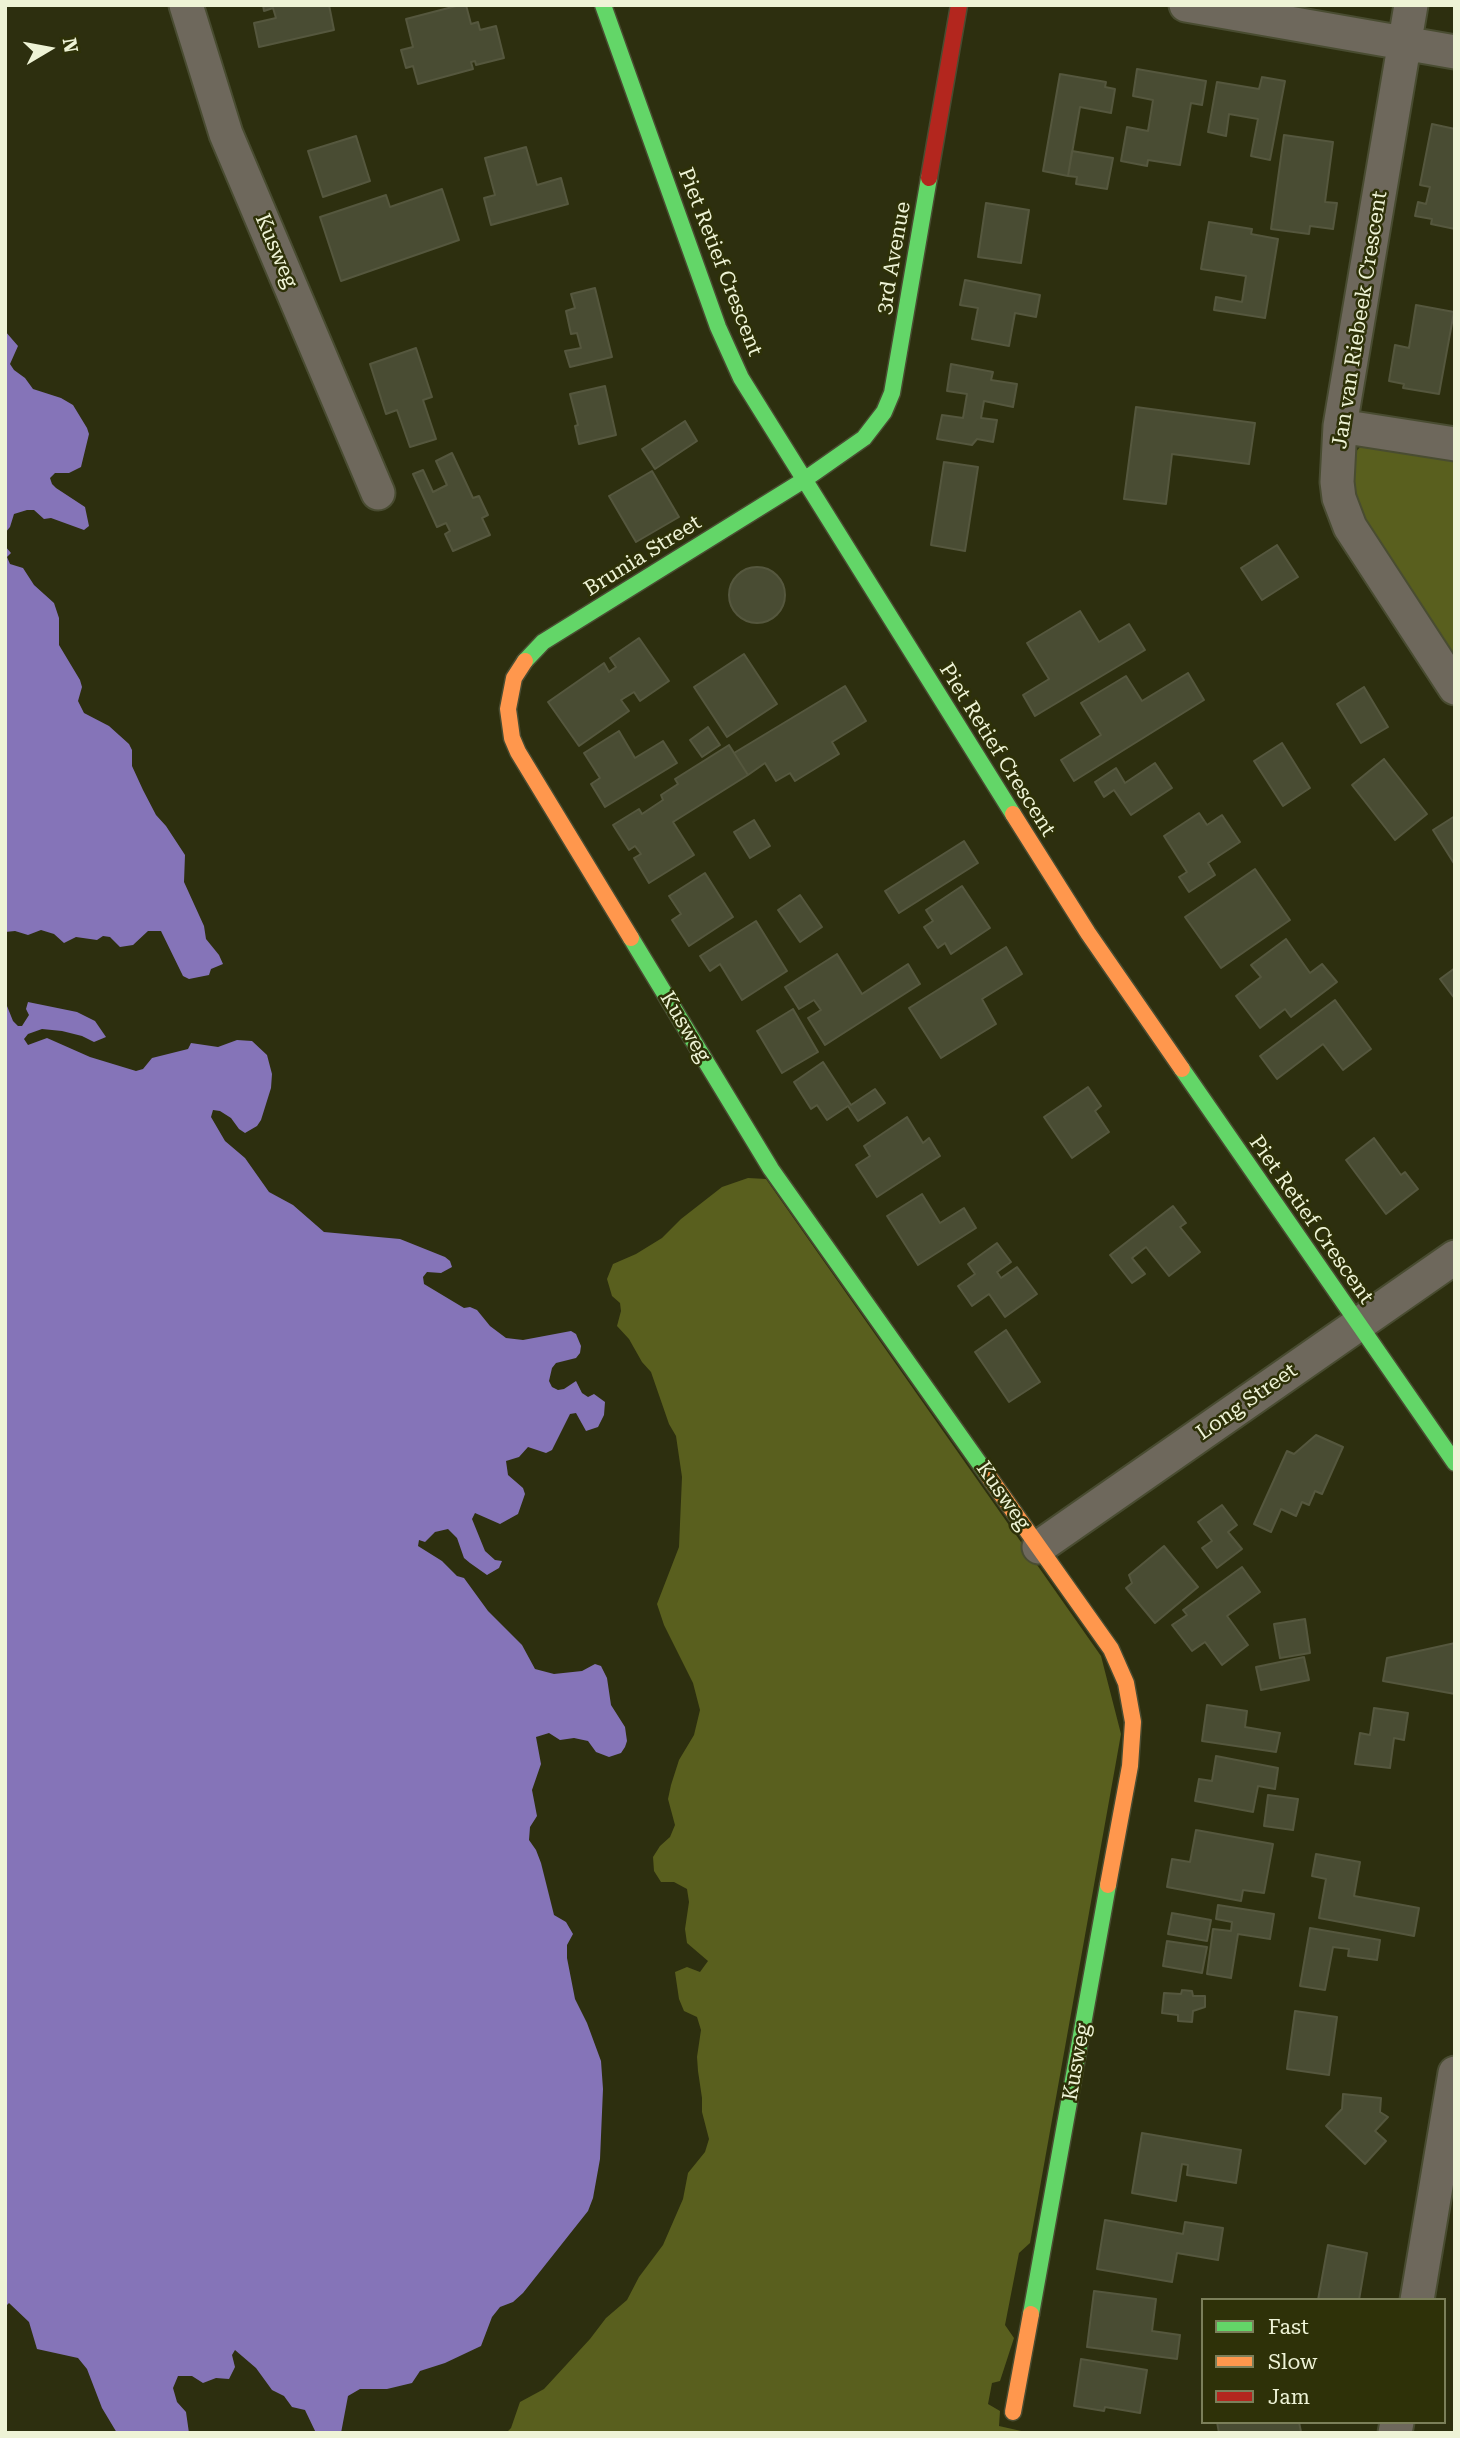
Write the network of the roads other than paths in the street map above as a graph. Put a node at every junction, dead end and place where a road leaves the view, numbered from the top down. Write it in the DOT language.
graph roads {
  1 [pos="186,5"];
  2 [pos="603,5"];
  3 [pos="959,5"];
  4 [pos="1186,5"];
  5 [pos="1411,5"];
  6 [pos="1405,44"];
  7 [pos="1455,52"];
  8 [pos="1340,426"];
  9 [pos="1455,444"];
  10 [pos="804,480"];
  11 [pos="378,493"];
  12 [pos="514,678"];
  13 [pos="1455,688"];
  14 [pos="1455,1256"];
  15 [pos="1358,1325"];
  16 [pos="1455,1463"];
  17 [pos="1039,1547"];
  18 [pos="1455,2073"];
  19 [pos="1417,2298"];
  20 [pos="1013,2412"];
  1 -- 11 [label="street, Kusweg"];
  2 -- 10 [label="street, Piet Retief Crescent"];
  3 -- 10 [label="street, 3rd Avenue"];
  4 -- 6 [label="street"];
  5 -- 6 [label="street, Jan van Riebeek Crescent"];
  6 -- 7 [label="street"];
  6 -- 8 [label="street, Jan van Riebeek Crescent"];
  8 -- 9 [label="street"];
  8 -- 13 [label="street, Jan van Riebeek Crescent"];
  10 -- 12 [label="street, Brunia Street"];
  10 -- 15 [label="street, Piet Retief Crescent"];
  12 -- 17 [label="street, Kusweg"];
  14 -- 15 [label="street, Long Street"];
  15 -- 16 [label="street, Piet Retief Crescent"];
  15 -- 17 [label="street, Long Street"];
  17 -- 20 [label="street, Kusweg"];
  18 -- 19 [label="street"];
}
